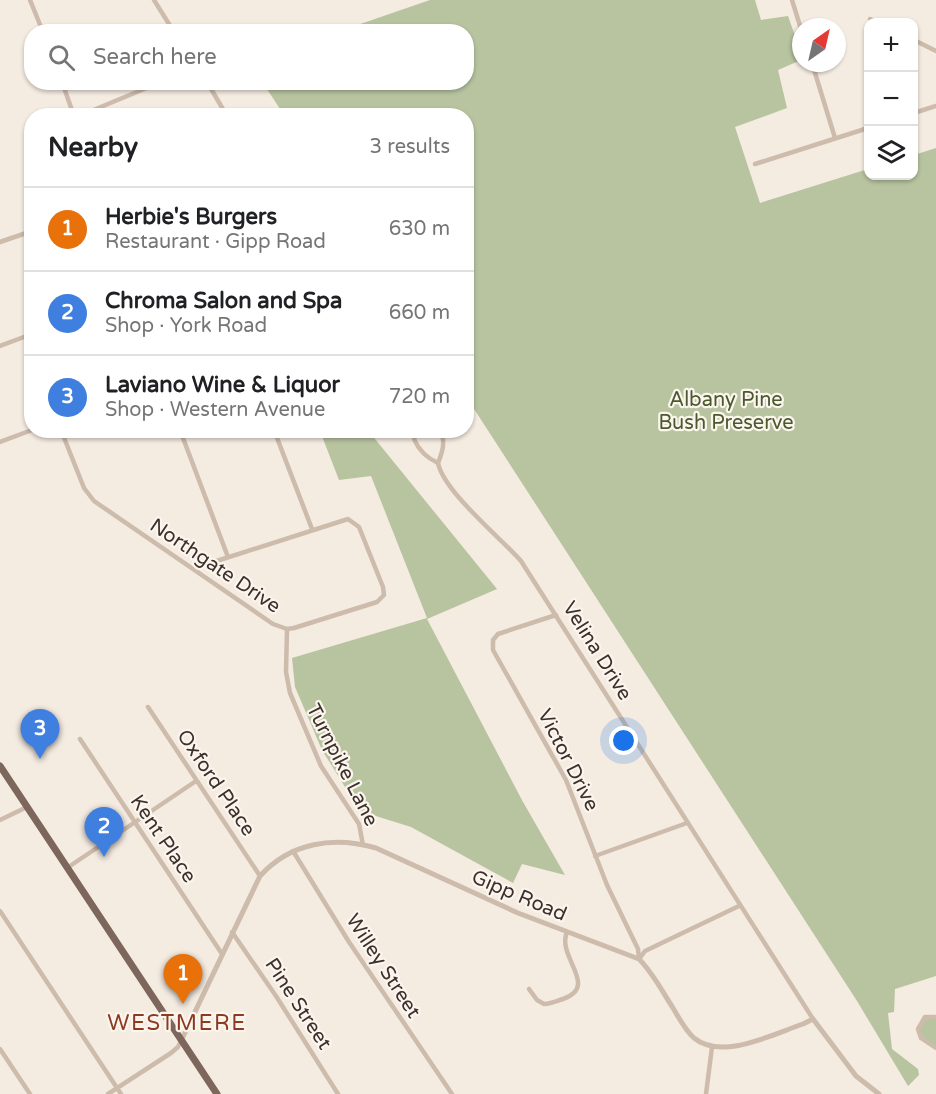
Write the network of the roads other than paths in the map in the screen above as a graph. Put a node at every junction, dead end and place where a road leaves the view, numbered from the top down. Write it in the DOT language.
graph roads {
  1 [pos="30,0"];
  2 [pos="154,0"];
  3 [pos="792,0"];
  4 [pos="798,18"];
  5 [pos="40,24"];
  6 [pos="169,24"];
  7 [pos="918,42"];
  8 [pos="936,51"];
  9 [pos="815,72"];
  10 [pos="65,90"];
  11 [pos="141,90"];
  12 [pos="212,90"];
  13 [pos="936,106"];
  14 [pos="73,108"];
  15 [pos="96,108"];
  16 [pos="222,108"];
  17 [pos="918,112"];
  18 [pos="864,129"];
  19 [pos="835,138"];
  20 [pos="755,164"];
  21 [pos="24,234"];
  22 [pos="0,242"];
  23 [pos="24,337"];
  24 [pos="0,346"];
  25 [pos="24,433"];
  26 [pos="65,438"];
  27 [pos="183,438"];
  28 [pos="277,438"];
  29 [pos="415,438"];
  30 [pos="443,438"];
  31 [pos="0,442"];
  32 [pos="438,463"];
  33 [pos="312,530"];
  34 [pos="228,557"];
  35 [pos="196,570"];
  36 [pos="556,615"];
  37 [pos="287,629"];
  38 [pos="148,707"];
  39 [pos="80,739"];
  40 [pos="0,766"];
  41 [pos="196,781"];
  42 [pos="27,807"];
  43 [pos="0,820"];
  44 [pos="133,822"];
  45 [pos="687,823"];
  46 [pos="363,844"];
  47 [pos="292,851"];
  48 [pos="595,856"];
  49 [pos="67,868"];
  50 [pos="260,876"];
  51 [pos="740,906"];
  52 [pos="0,911"];
  53 [pos="232,932"];
  54 [pos="567,932"];
  55 [pos="222,954"];
  56 [pos="639,959"];
  57 [pos="529,989"];
  58 [pos="936,1017"];
  59 [pos="813,1019"];
  60 [pos="182,1040"];
  61 [pos="712,1047"];
  62 [pos="936,1048"];
  63 [pos="0,1049"];
  64 [pos="117,1088"];
  65 [pos="30,1094"];
  66 [pos="108,1094"];
  67 [pos="121,1094"];
  68 [pos="217,1094"];
  69 [pos="338,1094"];
  70 [pos="452,1094"];
  71 [pos="706,1094"];
  72 [pos="879,1094"];
  1 -- 5 [label="street"];
  2 -- 6 [label="street"];
  3 -- 4 [label="street"];
  7 -- 8 [label="street"];
  9 -- 19 [label="street"];
  10 -- 14 [label="street"];
  11 -- 15 [label="street"];
  12 -- 16 [label="street"];
  13 -- 17 [label="street"];
  18 -- 19 [label="street"];
  19 -- 20 [label="street"];
  21 -- 22 [label="street"];
  23 -- 24 [label="street"];
  25 -- 31 [label="street"];
  26 -- 35 [label="street, Northgate Drive"];
  27 -- 34 [label="street"];
  28 -- 33 [label="street"];
  29 -- 32 [label="street, Velina Drive"];
  30 -- 32 [label="street"];
  32 -- 36 [label="street, Velina Drive"];
  33 -- 34 [label="street"];
  33 -- 37 [label="street, Northgate Drive"];
  34 -- 35 [label="street"];
  35 -- 37 [label="street, Northgate Drive"];
  36 -- 45 [label="street, Velina Drive"];
  36 -- 48 [label="street, Victor Drive"];
  37 -- 46 [label="street, Turnpike Lane"];
  38 -- 41 [label="street, Oxford Place"];
  39 -- 44 [label="street, Kent Place"];
  40 -- 42 [label="main road"];
  41 -- 44 [label="street"];
  41 -- 50 [label="street, Oxford Place"];
  42 -- 43 [label="street"];
  42 -- 49 [label="main road"];
  44 -- 49 [label="street"];
  44 -- 55 [label="street, Kent Place"];
  45 -- 48 [label="street"];
  45 -- 51 [label="street, Velina Drive"];
  46 -- 47 [label="street, Gipp Road"];
  46 -- 54 [label="street, Gipp Road"];
  47 -- 50 [label="street, Gipp Road"];
  47 -- 70 [label="street, Willey Street"];
  48 -- 56 [label="street, Victor Drive"];
  49 -- 60 [label="main road"];
  50 -- 53 [label="street, Gipp Road"];
  51 -- 56 [label="street"];
  51 -- 59 [label="street, Velina Drive"];
  52 -- 64 [label="street"];
  53 -- 55 [label="street, Gipp Road"];
  53 -- 69 [label="street, Pine Street"];
  54 -- 56 [label="street, Gipp Road"];
  54 -- 57 [label="street"];
  55 -- 60 [label="street, Gipp Road"];
  56 -- 61 [label="street"];
  58 -- 62 [label="street"];
  59 -- 61 [label="street"];
  59 -- 72 [label="street"];
  60 -- 64 [label="street"];
  60 -- 68 [label="main road"];
  61 -- 71 [label="street"];
  63 -- 65 [label="street"];
  64 -- 66 [label="street"];
  64 -- 67 [label="street"];
}
